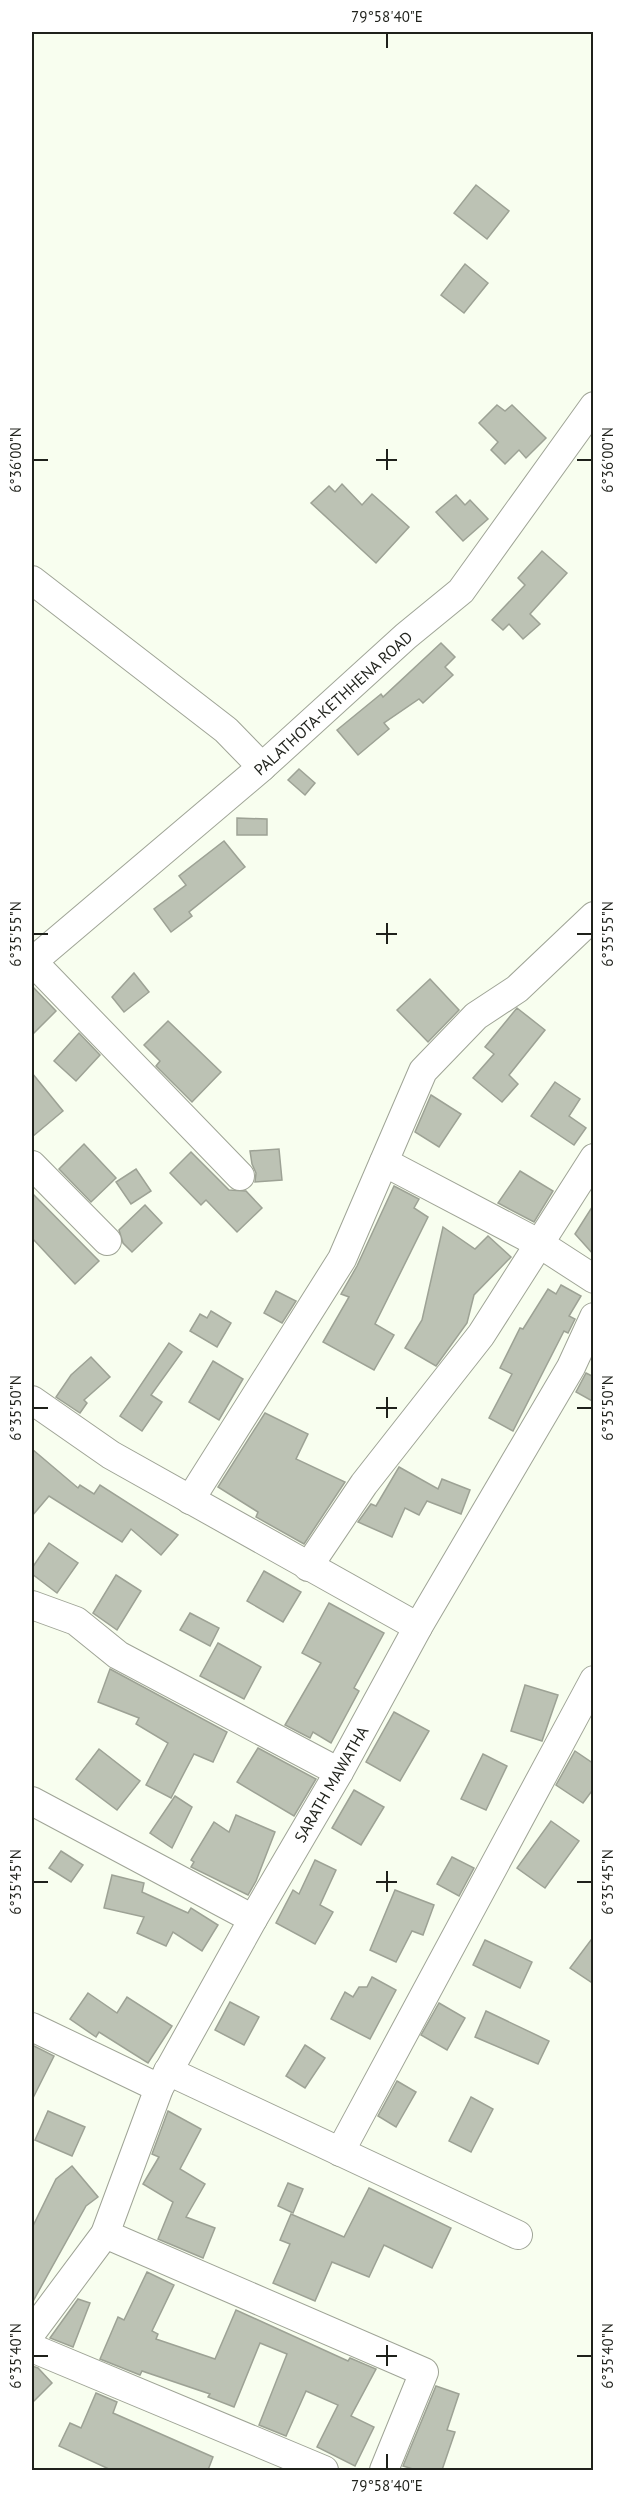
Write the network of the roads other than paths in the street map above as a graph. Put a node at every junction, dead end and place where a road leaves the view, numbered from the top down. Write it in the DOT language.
graph roads {
  1 [pos="594,406"];
  2 [pos="32,580"];
  3 [pos="262,767"];
  4 [pos="594,916"];
  5 [pos="32,961"];
  6 [pos="594,1158"];
  7 [pos="384,1162"];
  8 [pos="32,1165"];
  9 [pos="240,1176"];
  10 [pos="107,1241"];
  11 [pos="540,1244"];
  12 [pos="594,1279"];
  13 [pos="594,1317"];
  14 [pos="32,1400"];
  15 [pos="190,1500"];
  16 [pos="308,1567"];
  17 [pos="32,1605"];
  18 [pos="418,1627"];
  19 [pos="594,1680"];
  20 [pos="339,1772"];
  21 [pos="32,1801"];
  22 [pos="252,1919"];
  23 [pos="32,2027"];
  24 [pos="163,2080"];
  25 [pos="340,2152"];
  26 [pos="105,2234"];
  27 [pos="518,2235"];
  28 [pos="32,2332"];
  29 [pos="32,2348"];
  30 [pos="324,2470"];
  31 [pos="384,2470"];
  1 -- 3 [label="street, PALATHOTA-KETHHENA ROAD"];
  2 -- 3 [label="street"];
  3 -- 5 [label="street, PALATHOTA-KETHHENA ROAD"];
  4 -- 7 [label="street"];
  5 -- 9 [label="street"];
  6 -- 11 [label="street"];
  7 -- 11 [label="street"];
  7 -- 15 [label="street"];
  8 -- 10 [label="street"];
  11 -- 12 [label="street"];
  11 -- 16 [label="street"];
  13 -- 18 [label="street, SARATH MAWATHA"];
  14 -- 15 [label="street"];
  15 -- 16 [label="street"];
  16 -- 18 [label="street"];
  17 -- 20 [label="street"];
  18 -- 20 [label="street, SARATH MAWATHA"];
  19 -- 25 [label="street"];
  20 -- 22 [label="street, SARATH MAWATHA"];
  21 -- 22 [label="street"];
  22 -- 24 [label="street, SARATH MAWATHA"];
  23 -- 24 [label="street"];
  24 -- 25 [label="street"];
  24 -- 26 [label="street, SARATH MAWATHA"];
  25 -- 27 [label="street"];
  26 -- 28 [label="street, SARATH MAWATHA"];
  26 -- 31 [label="street"];
  29 -- 30 [label="street"];
}
